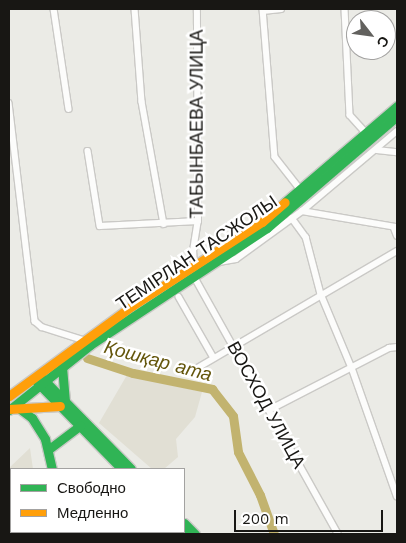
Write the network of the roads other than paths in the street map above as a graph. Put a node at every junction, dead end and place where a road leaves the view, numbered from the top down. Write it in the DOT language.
graph roads {
  1 [pos="54,9"];
  2 [pos="134,9"];
  3 [pos="197,9"];
  4 [pos="281,9"];
  5 [pos="345,9"];
  6 [pos="263,10"];
  7 [pos="9,103"];
  8 [pos="397,106"];
  9 [pos="69,109"];
  10 [pos="397,116"];
  11 [pos="397,131"];
  12 [pos="366,133"];
  13 [pos="376,150"];
  14 [pos="88,151"];
  15 [pos="397,152"];
  16 [pos="12,169"];
  17 [pos="304,193"];
  18 [pos="302,211"];
  19 [pos="292,218"];
  20 [pos="198,221"];
  21 [pos="164,224"];
  22 [pos="396,227"];
  23 [pos="397,235"];
  24 [pos="397,251"];
  25 [pos="219,262"];
  26 [pos="194,272"];
  27 [pos="320,294"];
  28 [pos="179,297"];
  29 [pos="83,340"];
  30 [pos="397,347"];
  31 [pos="234,348"];
  32 [pos="214,358"];
  33 [pos="62,366"];
  34 [pos="352,368"];
  35 [pos="194,370"];
  36 [pos="39,380"];
  37 [pos="9,396"];
  38 [pos="63,404"];
  39 [pos="20,409"];
  40 [pos="9,410"];
  41 [pos="269,410"];
  42 [pos="80,426"];
  43 [pos="49,449"];
  44 [pos="52,468"];
  45 [pos="121,468"];
  46 [pos="130,468"];
  47 [pos="397,496"];
  48 [pos="185,524"];
  49 [pos="195,534"];
  50 [pos="338,534"];
  1 -- 9 [label="street"];
  2 -- 21 [label="street"];
  3 -- 20 [label="street, ТАБЫНБАЕВА УЛИЦА"];
  4 -- 6 [label="street"];
  5 -- 12 [label="street"];
  6 -- 17 [label="street"];
  7 -- 16 [label="street"];
  8 -- 12 [label="main road, ТЕМІРЛАН ТАСЖОЛЫ"];
  10 -- 17 [label="main road, ТЕМІРЛАН ТАСЖОЛЫ"];
  11 -- 13 [label="street"];
  12 -- 17 [label="main road, ТЕМІРЛАН ТАСЖОЛЫ"];
  13 -- 15 [label="street"];
  13 -- 18 [label="street"];
  14 -- 21 [label="street"];
  16 -- 29 [label="street"];
  17 -- 25 [label="main road, ТЕМІРЛАН ТАСЖОЛЫ"];
  17 -- 26 [label="main road, ТЕМІРЛАН ТАСЖОЛЫ"];
  18 -- 19 [label="street"];
  18 -- 22 [label="street"];
  19 -- 25 [label="street"];
  19 -- 27 [label="street"];
  20 -- 21 [label="street"];
  20 -- 26 [label="street, ТАБЫНБАЕВА УЛИЦА"];
  22 -- 23 [label="street"];
  24 -- 27 [label="street"];
  25 -- 26 [label="main road, ТЕМІРЛАН ТАСЖОЛЫ"];
  26 -- 29 [label="main road, ТЕМІРЛАН ТАСЖОЛЫ"];
  26 -- 31 [label="street, ВОСХОД УЛИЦА"];
  26 -- 33 [label="main road, ТЕМІРЛАН ТАСЖОЛЫ"];
  27 -- 31 [label="street"];
  27 -- 34 [label="street"];
  28 -- 32 [label="street"];
  29 -- 36 [label="main road, ТЕМІРЛАН ТАСЖОЛЫ"];
  30 -- 34 [label="street"];
  31 -- 32 [label="street"];
  31 -- 41 [label="street, ВОСХОД УЛИЦА"];
  32 -- 35 [label="street"];
  33 -- 36 [label="main road, ТЕМІРЛАН ТАСЖОЛЫ"];
  33 -- 38 [label="main road"];
  34 -- 41 [label="street"];
  34 -- 47 [label="street"];
  36 -- 37 [label="main road, ТЕМІРЛАН ТАСЖОЛЫ"];
  36 -- 38 [label="main road"];
  36 -- 40 [label="main road, ТЕМІРЛАН ТАСЖОЛЫ"];
  38 -- 39 [label="main road"];
  38 -- 42 [label="main road"];
  38 -- 46 [label="main road"];
  39 -- 40 [label="main road"];
  39 -- 43 [label="main road"];
  41 -- 50 [label="street, ВОСХОД УЛИЦА"];
  42 -- 43 [label="main road"];
  42 -- 45 [label="main road"];
  43 -- 44 [label="main road"];
  48 -- 49 [label="main road"];
}
